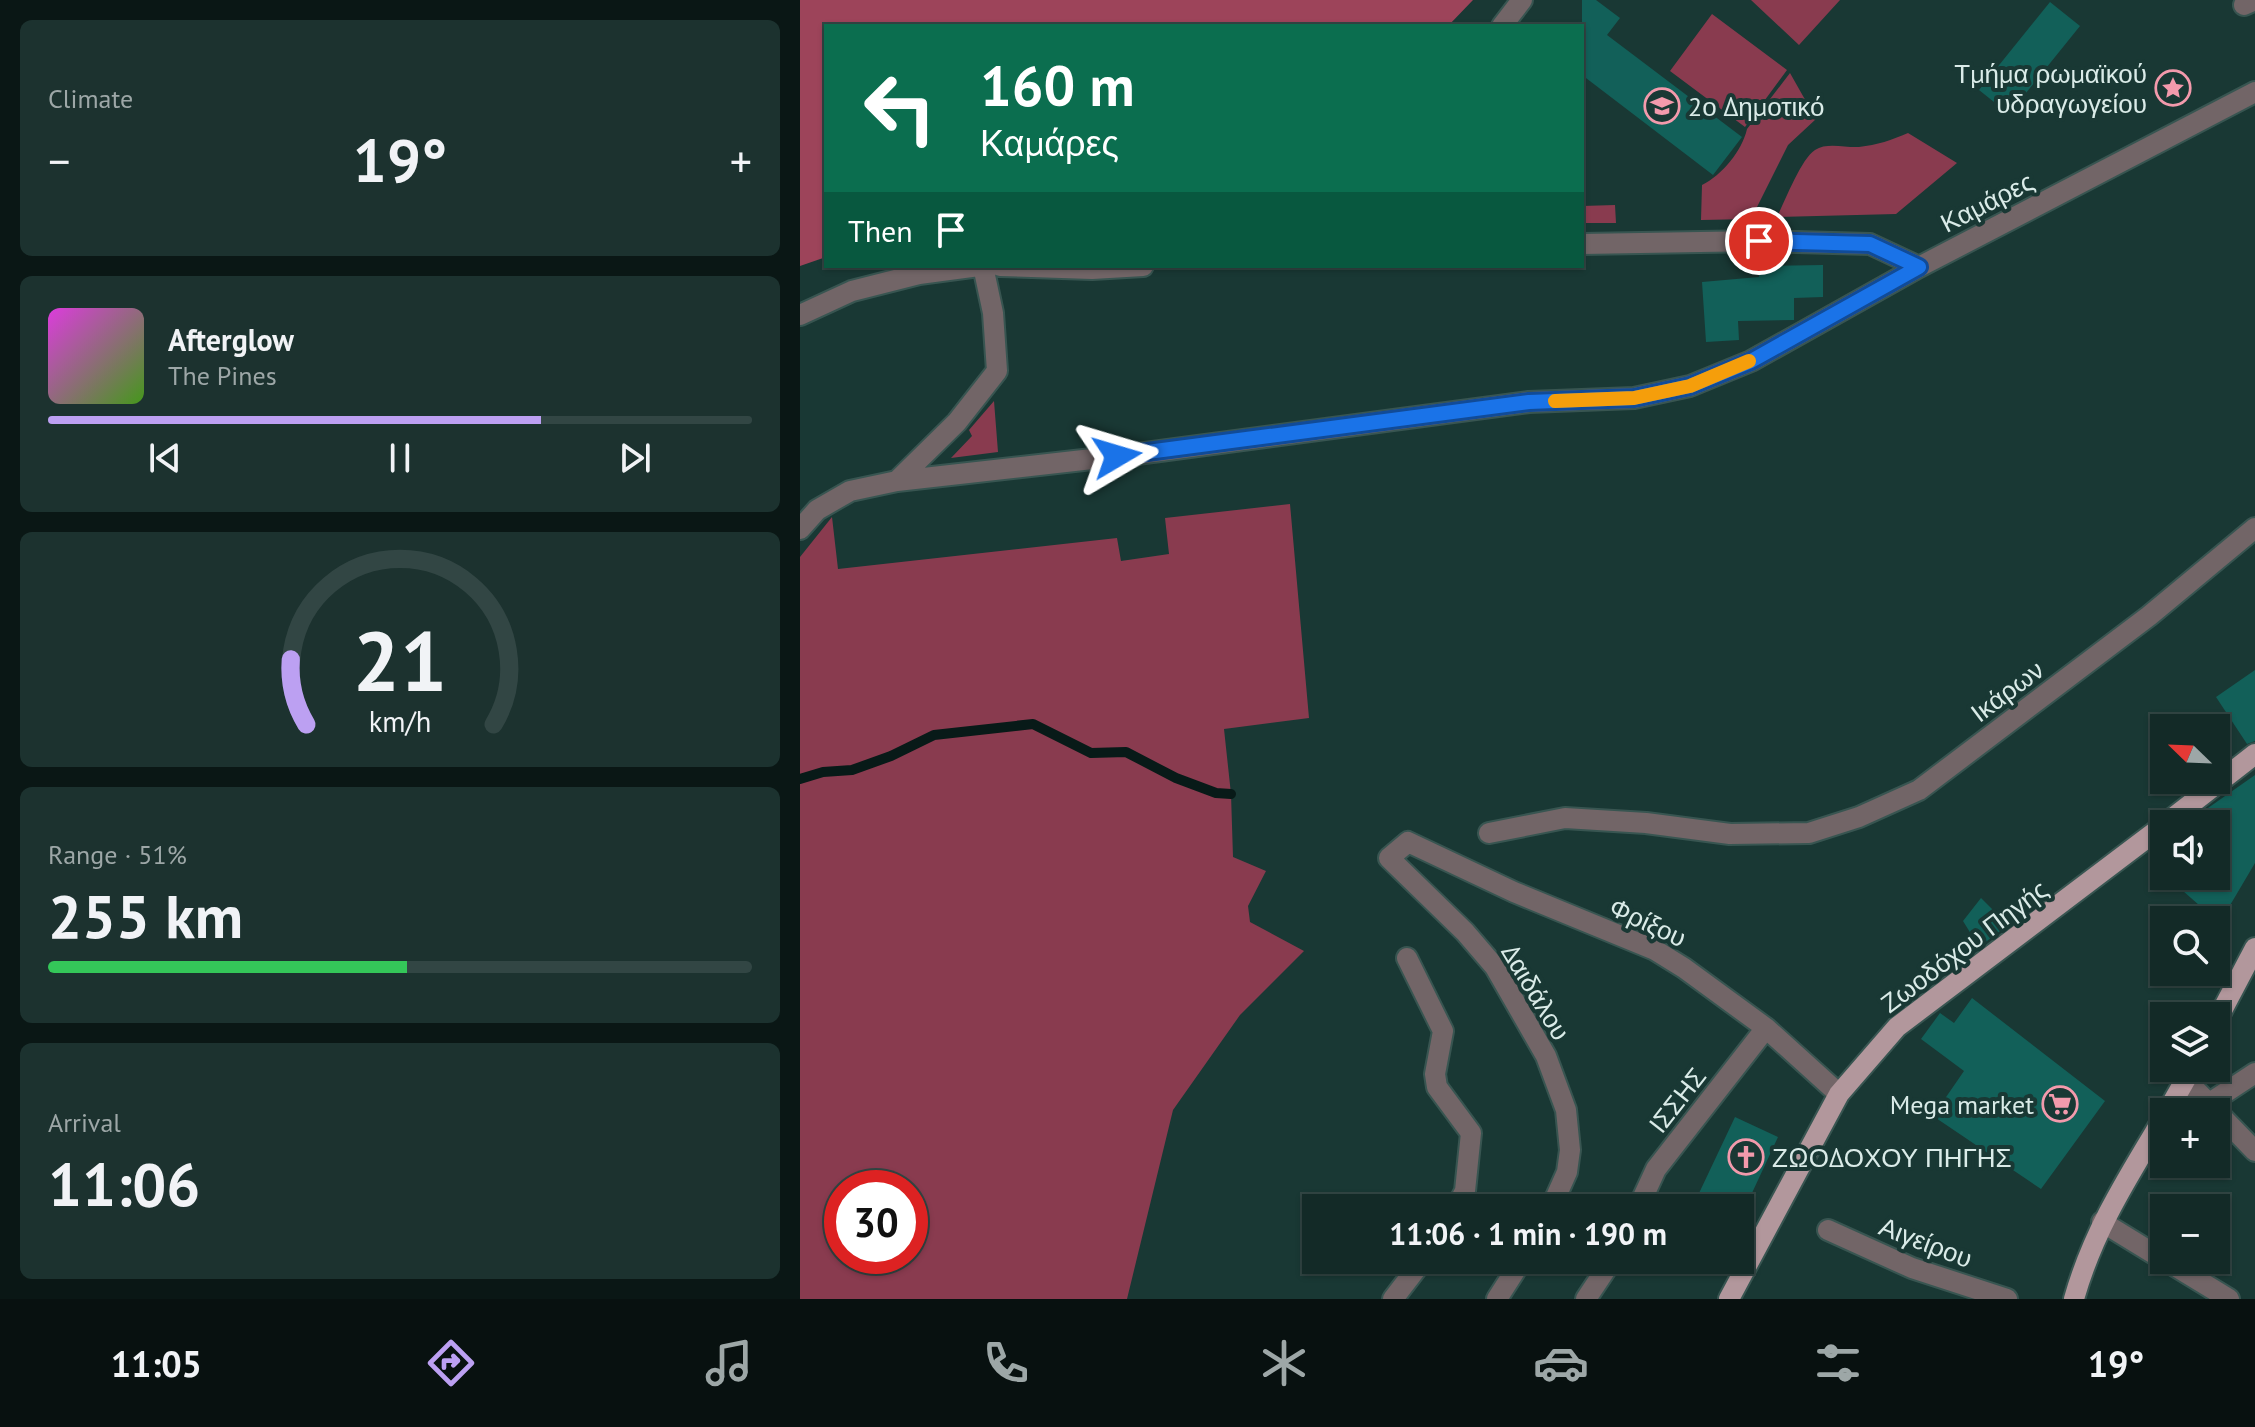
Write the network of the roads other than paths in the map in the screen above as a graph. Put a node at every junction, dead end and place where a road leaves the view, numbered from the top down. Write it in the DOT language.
graph roads {
  1 [pos="1522,0"];
  2 [pos="1504,24"];
  3 [pos="2255,92"];
  4 [pos="1584,244"];
  5 [pos="1919,267"];
  6 [pos="966,268"];
  7 [pos="982,268"];
  8 [pos="1061,268"];
  9 [pos="1109,268"];
  10 [pos="800,315"];
  11 [pos="897,481"];
  12 [pos="2255,528"];
  13 [pos="800,529"];
  14 [pos="2255,754"];
  15 [pos="2183,810"];
  16 [pos="1489,833"];
  17 [pos="2150,835"];
  18 [pos="1408,842"];
  19 [pos="2255,948"];
  20 [pos="1407,958"];
  21 [pos="2227,1002"];
  22 [pos="1766,1028"];
  23 [pos="2255,1073"];
  24 [pos="2195,1082"];
  25 [pos="1839,1094"];
  26 [pos="2208,1098"];
  27 [pos="2217,1098"];
  28 [pos="2230,1123"];
  29 [pos="2150,1140"];
  30 [pos="2255,1151"];
  31 [pos="1463,1194"];
  32 [pos="1557,1194"];
  33 [pos="1644,1194"];
  34 [pos="2102,1222"];
  35 [pos="1828,1230"];
  36 [pos="2150,1251"];
  37 [pos="1412,1274"];
  38 [pos="1513,1274"];
  39 [pos="1603,1274"];
  40 [pos="2187,1274"];
  41 [pos="1393,1299"];
  42 [pos="1497,1299"];
  43 [pos="1586,1299"];
  44 [pos="1729,1299"];
  45 [pos="2007,1299"];
  46 [pos="2074,1299"];
  47 [pos="2229,1299"];
  1 -- 2 [label="street"];
  3 -- 5 [label="street, Καμάρες"];
  4 -- 5 [label="street"];
  5 -- 11 [label="street, Καμάρες"];
  6 -- 10 [label="street"];
  7 -- 11 [label="street"];
  8 -- 9 [label="street"];
  11 -- 13 [label="street, Καμάρες"];
  12 -- 16 [label="street, Ικάρων"];
  14 -- 15 [label="main road, Ζωοδόχου Πηγής"];
  17 -- 25 [label="main road, Ζωοδόχου Πηγής"];
  18 -- 22 [label="street, Φρίξου"];
  18 -- 32 [label="street, Δαιδάλου"];
  19 -- 21 [label="main road"];
  20 -- 31 [label="street"];
  22 -- 25 [label="street, Φρίξου"];
  22 -- 33 [label="street, ΙΣΣΗΣ"];
  23 -- 27 [label="street"];
  24 -- 26 [label="street"];
  25 -- 44 [label="main road, Ζωοδόχου Πηγής"];
  28 -- 30 [label="street"];
  29 -- 34 [label="main road"];
  34 -- 36 [label="street"];
  34 -- 46 [label="main road"];
  35 -- 45 [label="street, Αιγείρου"];
  37 -- 41 [label="street"];
  38 -- 42 [label="street"];
  39 -- 43 [label="street"];
  40 -- 47 [label="street"];
}
